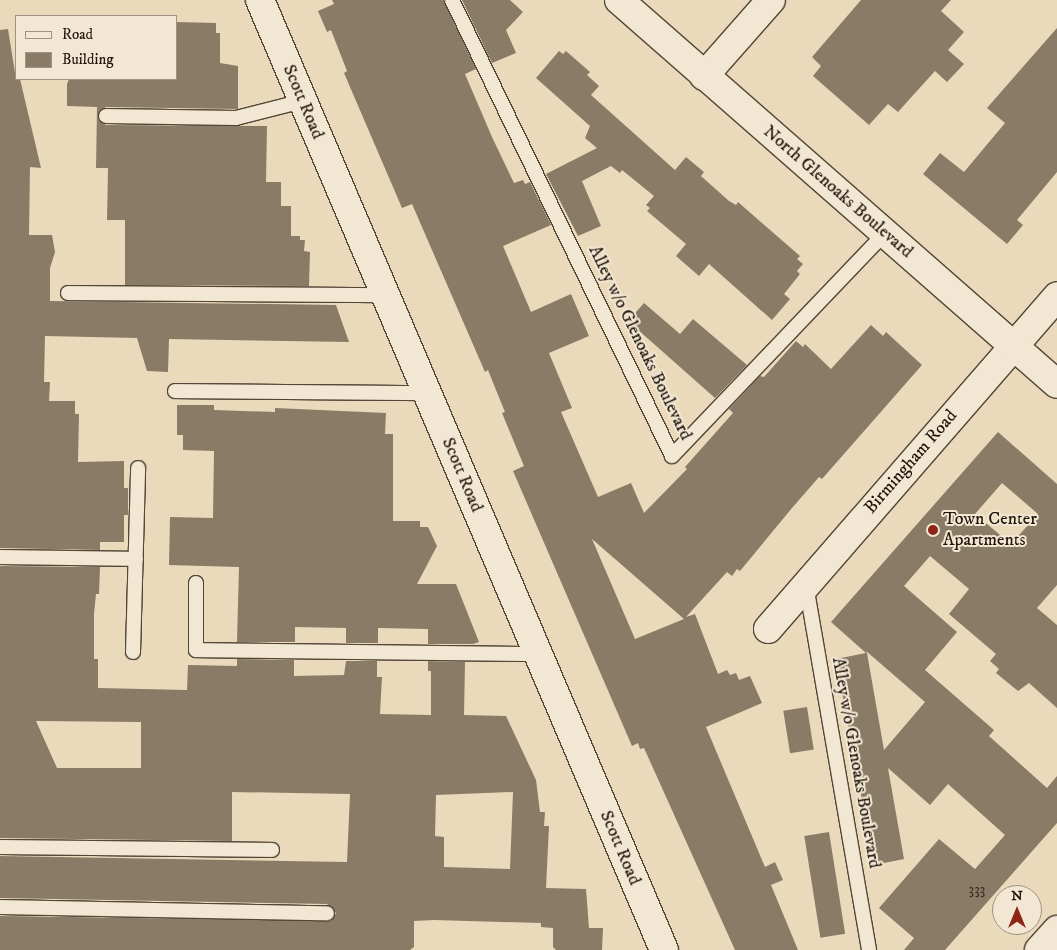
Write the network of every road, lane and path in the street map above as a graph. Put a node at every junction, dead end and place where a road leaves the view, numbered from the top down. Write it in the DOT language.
graph roads {
  1 [pos="260,0"];
  2 [pos="452,0"];
  3 [pos="619,0"];
  4 [pos="771,0"];
  5 [pos="704,76"];
  6 [pos="303,101"];
  7 [pos="106,116"];
  8 [pos="885,233"];
  9 [pos="68,293"];
  10 [pos="385,295"];
  11 [pos="1057,296"];
  12 [pos="1014,346"];
  13 [pos="1057,384"];
  14 [pos="175,391"];
  15 [pos="427,393"];
  16 [pos="138,468"];
  17 [pos="0,557"];
  18 [pos="136,559"];
  19 [pos="805,582"];
  20 [pos="196,583"];
  21 [pos="768,629"];
  22 [pos="133,652"];
  23 [pos="537,654"];
  24 [pos="0,847"];
  25 [pos="272,850"];
  26 [pos="0,907"];
  27 [pos="327,913"];
  28 [pos="1057,930"];
  29 [pos="664,950"];
  30 [pos="869,950"];
  31 [pos="1039,950"];
  1 -- 6 [label="street, Scott Road"];
  2 -- 8 [label="lane, Alley w/o Glenoaks Boulevard"];
  3 -- 5 [label="street, North Glenoaks Boulevard"];
  4 -- 5 [label="street"];
  5 -- 8 [label="street, North Glenoaks Boulevard"];
  6 -- 7 [label="lane"];
  6 -- 10 [label="street, Scott Road"];
  8 -- 12 [label="street, North Glenoaks Boulevard"];
  9 -- 10 [label="lane"];
  10 -- 15 [label="street, Scott Road"];
  11 -- 12 [label="street, Birmingham Road"];
  12 -- 13 [label="street, North Glenoaks Boulevard"];
  12 -- 19 [label="street, Birmingham Road"];
  14 -- 15 [label="lane"];
  15 -- 23 [label="street, Scott Road"];
  16 -- 18 [label="lane"];
  17 -- 18 [label="lane"];
  18 -- 22 [label="lane"];
  19 -- 21 [label="street, Birmingham Road"];
  19 -- 30 [label="lane, Alley w/o Glenoaks Boulevard"];
  20 -- 23 [label="lane"];
  23 -- 29 [label="street, Scott Road"];
  24 -- 25 [label="lane"];
  26 -- 27 [label="lane"];
  28 -- 31 [label="street"];
}
